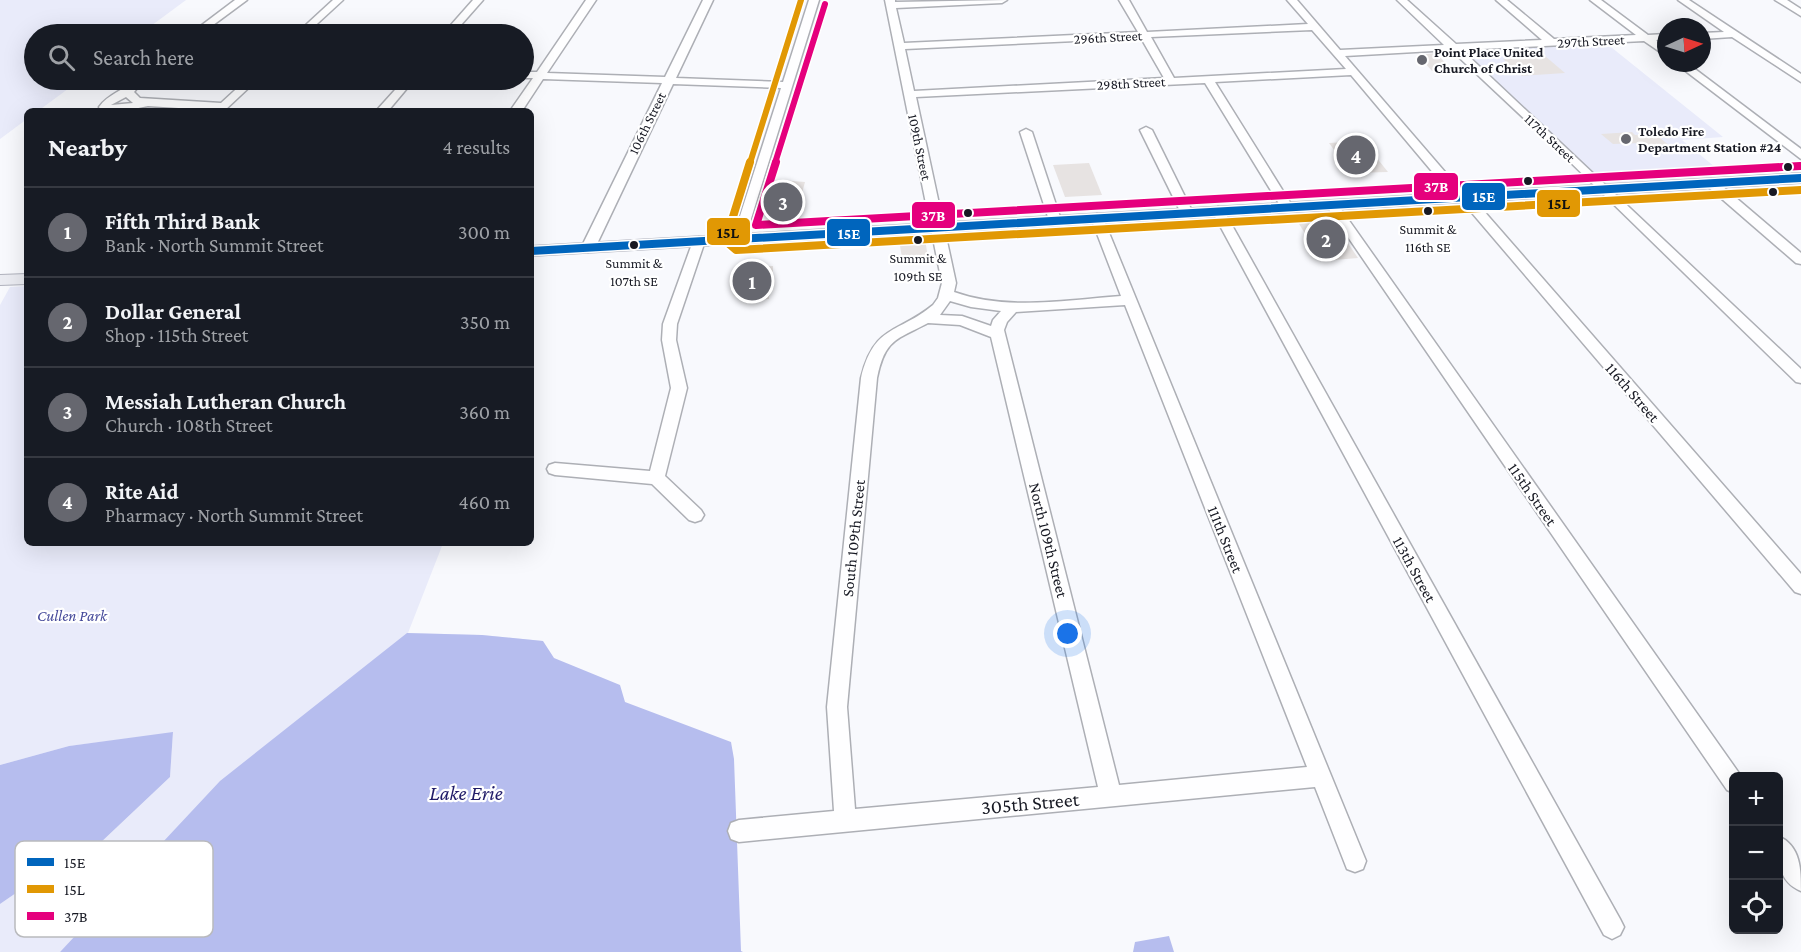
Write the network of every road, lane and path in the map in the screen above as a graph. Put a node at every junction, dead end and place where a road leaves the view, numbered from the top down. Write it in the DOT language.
graph roads {
  1 [pos="240,0"];
  2 [pos="338,0"];
  3 [pos="478,0"];
  4 [pos="591,0"];
  5 [pos="602,0"];
  6 [pos="708,0"];
  7 [pos="814,0"];
  8 [pos="1002,0"];
  9 [pos="1124,0"];
  10 [pos="1292,0"];
  11 [pos="1402,0"];
  12 [pos="1501,0"];
  13 [pos="1595,0"];
  14 [pos="1683,0"];
  15 [pos="1780,0"];
  16 [pos="890,2"];
  17 [pos="1801,13"];
  18 [pos="208,24"];
  19 [pos="312,24"];
  20 [pos="457,24"];
  21 [pos="574,26"];
  22 [pos="585,26"];
  23 [pos="1316,27"];
  24 [pos="1735,34"];
  25 [pos="1144,35"];
  26 [pos="1711,35"];
  27 [pos="1657,37"];
  28 [pos="1647,38"];
  29 [pos="1552,43"];
  30 [pos="899,46"];
  31 [pos="1657,46"];
  32 [pos="1452,48"];
  33 [pos="1337,52"];
  34 [pos="1354,72"];
  35 [pos="1692,72"];
  36 [pos="534,76"];
  37 [pos="540,76"];
  38 [pos="552,76"];
  39 [pos="1208,79"];
  40 [pos="1801,79"];
  41 [pos="668,81"];
  42 [pos="1172,81"];
  43 [pos="534,85"];
  44 [pos="787,85"];
  45 [pos="133,90"];
  46 [pos="241,90"];
  47 [pos="400,90"];
  48 [pos="530,90"];
  49 [pos="909,94"];
  50 [pos="130,95"];
  51 [pos="149,103"];
  52 [pos="108,108"];
  53 [pos="126,108"];
  54 [pos="221,108"];
  55 [pos="385,108"];
  56 [pos="518,108"];
  57 [pos="531,108"];
  58 [pos="1146,130"];
  59 [pos="1026,132"];
  60 [pos="1801,155"];
  61 [pos="1801,178"];
  62 [pos="1711,183"];
  63 [pos="1605,189"];
  64 [pos="1462,197"];
  65 [pos="1332,204"];
  66 [pos="1287,207"];
  67 [pos="1218,211"];
  68 [pos="1187,213"];
  69 [pos="1097,218"];
  70 [pos="1055,220"];
  71 [pos="937,227"];
  72 [pos="739,238"];
  73 [pos="699,241"];
  74 [pos="588,248"];
  75 [pos="534,251"];
  76 [pos="1801,260"];
  77 [pos="24,279"];
  78 [pos="0,280"];
  79 [pos="948,295"];
  80 [pos="1130,300"];
  81 [pos="928,318"];
  82 [pos="1004,321"];
  83 [pos="1801,378"];
  84 [pos="555,470"];
  85 [pos="656,478"];
  86 [pos="694,515"];
  87 [pos="1801,587"];
  88 [pos="1321,776"];
  89 [pos="1729,776"];
  90 [pos="1111,796"];
  91 [pos="845,820"];
  92 [pos="739,831"];
  93 [pos="1783,853"];
  94 [pos="1355,861"];
  95 [pos="1801,880"];
  96 [pos="1612,927"];
  1 -- 18 [label="street"];
  2 -- 19 [label="street"];
  3 -- 20 [label="street"];
  4 -- 21 [label="street"];
  5 -- 22 [label="street"];
  6 -- 41 [label="street, 106th Street"];
  7 -- 44 [label="street"];
  8 -- 16 [label="street"];
  9 -- 25 [label="street"];
  10 -- 23 [label="street, 116th Street"];
  11 -- 32 [label="street, 117th Street"];
  12 -- 29 [label="street"];
  13 -- 28 [label="street"];
  14 -- 24 [label="street"];
  15 -- 17 [label="street"];
  16 -- 30 [label="street, 109th Street"];
  21 -- 22 [label="street"];
  21 -- 37 [label="street"];
  22 -- 38 [label="street"];
  23 -- 25 [label="street, 296th Street"];
  23 -- 33 [label="street, 116th Street"];
  24 -- 26 [label="street"];
  24 -- 40 [label="street"];
  25 -- 30 [label="street, 296th Street"];
  25 -- 42 [label="street"];
  27 -- 28 [label="street, 297th Street"];
  28 -- 29 [label="street, 297th Street"];
  28 -- 31 [label="street"];
  29 -- 32 [label="street, 297th Street"];
  30 -- 49 [label="street, 109th Street"];
  32 -- 33 [label="street, 297th Street"];
  32 -- 63 [label="street, 117th Street"];
  33 -- 34 [label="street, 116th Street"];
  34 -- 39 [label="street, 298th Street"];
  34 -- 64 [label="street, 116th Street"];
  35 -- 60 [label="street"];
  36 -- 37 [label="street"];
  37 -- 38 [label="street"];
  37 -- 43 [label="street"];
  38 -- 41 [label="street"];
  38 -- 57 [label="street"];
  39 -- 42 [label="street, 298th Street"];
  39 -- 66 [label="street"];
  41 -- 44 [label="street"];
  41 -- 74 [label="street, 106th Street"];
  42 -- 49 [label="street, 298th Street"];
  44 -- 72 [label="street"];
  45 -- 50 [label="street"];
  46 -- 54 [label="street"];
  47 -- 55 [label="street"];
  48 -- 56 [label="street"];
  49 -- 71 [label="street, 109th Street"];
  50 -- 51 [label="street"];
  50 -- 52 [label="street"];
  51 -- 53 [label="street"];
  51 -- 54 [label="street"];
  58 -- 68 [label="street"];
  59 -- 70 [label="street"];
  61 -- 62 [label="main road"];
  62 -- 63 [label="main road"];
  62 -- 76 [label="street"];
  63 -- 64 [label="main road"];
  63 -- 83 [label="street, 117th Street"];
  64 -- 65 [label="main road"];
  64 -- 87 [label="street, 116th Street"];
  65 -- 66 [label="main road"];
  65 -- 89 [label="street, 115th Street"];
  66 -- 67 [label="main road"];
  67 -- 68 [label="main road"];
  67 -- 96 [label="street, 113th Street"];
  68 -- 69 [label="main road"];
  69 -- 70 [label="main road"];
  69 -- 80 [label="street, 111th Street"];
  70 -- 71 [label="main road"];
  71 -- 72 [label="main road"];
  71 -- 79 [label="street, 109th Street"];
  72 -- 73 [label="main road"];
  73 -- 74 [label="main road"];
  73 -- 85 [label="street"];
  74 -- 75 [label="main road"];
  77 -- 78 [label="main road"];
  79 -- 81 [label="street, South 109th Street"];
  79 -- 82 [label="street"];
  80 -- 82 [label="street"];
  80 -- 88 [label="street, 111th Street"];
  81 -- 82 [label="street"];
  81 -- 91 [label="street, South 109th Street"];
  82 -- 90 [label="street, North 109th Street"];
  84 -- 85 [label="street"];
  85 -- 86 [label="street"];
  88 -- 90 [label="street, 305th Street"];
  88 -- 94 [label="street, 111th Street"];
  90 -- 91 [label="street, 305th Street"];
  91 -- 92 [label="street, 305th Street"];
  93 -- 95 [label="street"];
}
